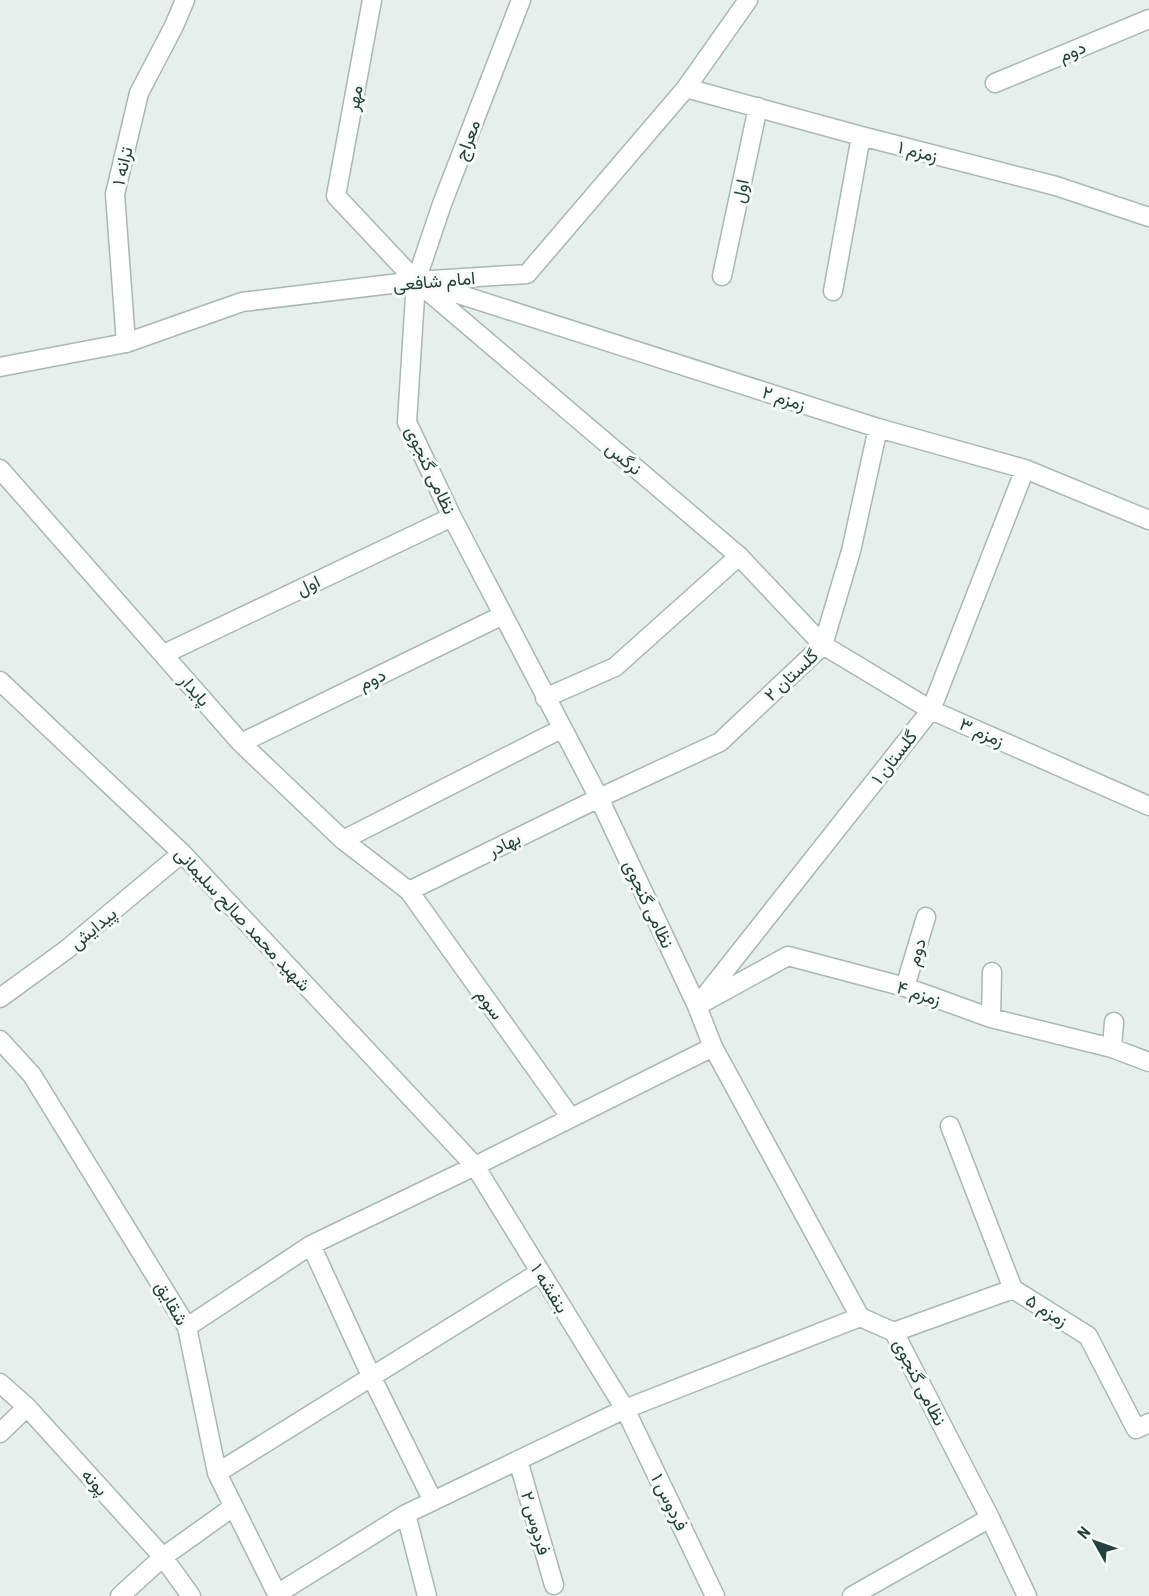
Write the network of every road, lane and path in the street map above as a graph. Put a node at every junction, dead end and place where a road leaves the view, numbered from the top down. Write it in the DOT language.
graph roads {
  1 [pos="185,0"];
  2 [pos="372,0"];
  3 [pos="521,0"];
  4 [pos="748,0"];
  5 [pos="1149,19"];
  6 [pos="995,83"];
  7 [pos="686,88"];
  8 [pos="758,107"];
  9 [pos="861,136"];
  10 [pos="1149,218"];
  11 [pos="722,276"];
  12 [pos="416,281"];
  13 [pos="833,291"];
  14 [pos="126,343"];
  15 [pos="0,367"];
  16 [pos="878,428"];
  17 [pos="0,469"];
  18 [pos="1025,469"];
  19 [pos="452,517"];
  20 [pos="1149,520"];
  21 [pos="739,556"];
  22 [pos="503,615"];
  23 [pos="823,645"];
  24 [pos="164,654"];
  25 [pos="0,681"];
  26 [pos="546,698"];
  27 [pos="932,710"];
  28 [pos="561,729"];
  29 [pos="240,743"];
  30 [pos="599,798"];
  31 [pos="1149,806"];
  32 [pos="343,840"];
  33 [pos="182,853"];
  34 [pos="409,891"];
  35 [pos="926,917"];
  36 [pos="992,972"];
  37 [pos="905,987"];
  38 [pos="0,998"];
  39 [pos="697,1006"];
  40 [pos="991,1018"];
  41 [pos="1114,1022"];
  42 [pos="0,1040"];
  43 [pos="713,1047"];
  44 [pos="1112,1048"];
  45 [pos="1149,1062"];
  46 [pos="571,1118"];
  47 [pos="950,1126"];
  48 [pos="475,1166"];
  49 [pos="311,1245"];
  50 [pos="540,1272"];
  51 [pos="1013,1289"];
  52 [pos="860,1317"];
  53 [pos="187,1327"];
  54 [pos="894,1332"];
  55 [pos="372,1378"];
  56 [pos="0,1383"];
  57 [pos="27,1407"];
  58 [pos="625,1409"];
  59 [pos="1149,1423"];
  60 [pos="0,1433"];
  61 [pos="518,1460"];
  62 [pos="217,1473"];
  63 [pos="433,1502"];
  64 [pos="233,1507"];
  65 [pos="406,1514"];
  66 [pos="990,1518"];
  67 [pos="163,1557"];
  68 [pos="554,1585"];
  69 [pos="277,1595"];
  70 [pos="120,1596"];
  71 [pos="191,1596"];
  72 [pos="427,1596"];
  73 [pos="715,1596"];
  74 [pos="852,1596"];
  75 [pos="1026,1596"];
  1 -- 14 [label="street, ترانه ۱"];
  2 -- 12 [label="street, مهر"];
  3 -- 12 [label="street, معراج"];
  4 -- 7 [label="street, امام شافعی"];
  5 -- 6 [label="street, دوم"];
  7 -- 8 [label="street, زمزم ۱"];
  7 -- 12 [label="street, امام شافعی"];
  8 -- 9 [label="street, زمزم ۱"];
  8 -- 11 [label="street, اول"];
  9 -- 10 [label="street, زمزم ۱"];
  9 -- 13 [label="street"];
  12 -- 14 [label="street, امام شافعی"];
  12 -- 16 [label="street, زمزم ۲"];
  12 -- 19 [label="street, نظامی گنجوی"];
  12 -- 21 [label="street, نرگس"];
  14 -- 15 [label="street, امام شافعی"];
  16 -- 18 [label="street, زمزم ۲"];
  16 -- 23 [label="street, گلستان ۲"];
  17 -- 24 [label="street, پایدار"];
  18 -- 20 [label="street, زمزم ۲"];
  18 -- 27 [label="street, گلستان ۱"];
  19 -- 22 [label="street, نظامی گنجوی"];
  19 -- 24 [label="street, اول"];
  21 -- 23 [label="street, نرگس"];
  21 -- 26 [label="street"];
  22 -- 26 [label="street, نظامی گنجوی"];
  22 -- 29 [label="street, دوم"];
  23 -- 27 [label="street, زمزم ۳"];
  23 -- 30 [label="street, گلستان ۲"];
  24 -- 29 [label="street, پایدار"];
  25 -- 33 [label="street, شهید محمد صالح سلیمانی"];
  26 -- 28 [label="street, نظامی گنجوی"];
  27 -- 31 [label="street, زمزم ۳"];
  27 -- 39 [label="street, گلستان ۱"];
  28 -- 30 [label="street, نظامی گنجوی"];
  28 -- 32 [label="street"];
  29 -- 32 [label="street, پایدار"];
  30 -- 34 [label="street, بهادر"];
  30 -- 39 [label="street, نظامی گنجوی"];
  32 -- 34 [label="street, پایدار"];
  33 -- 38 [label="street, پیدایش"];
  33 -- 48 [label="street, شهید محمد صالح سلیمانی"];
  34 -- 46 [label="street, سوم"];
  35 -- 37 [label="street, دوم"];
  36 -- 40 [label="street"];
  37 -- 39 [label="street, زمزم ۴"];
  37 -- 40 [label="street, زمزم ۴"];
  39 -- 43 [label="street, نظامی گنجوی"];
  40 -- 44 [label="street, زمزم ۴"];
  41 -- 44 [label="street"];
  42 -- 53 [label="street, شقایق"];
  43 -- 46 [label="street"];
  43 -- 52 [label="street, نظامی گنجوی"];
  44 -- 45 [label="street, زمزم ۴"];
  46 -- 48 [label="street"];
  47 -- 51 [label="street"];
  48 -- 49 [label="street"];
  48 -- 50 [label="street, بنفشه ۱"];
  49 -- 53 [label="street"];
  49 -- 55 [label="street"];
  50 -- 55 [label="street"];
  50 -- 58 [label="street, بنفشه ۱"];
  51 -- 54 [label="street, زمزم ۵"];
  51 -- 59 [label="street, زمزم ۵"];
  52 -- 54 [label="street, نظامی گنجوی"];
  52 -- 58 [label="street"];
  53 -- 62 [label="street, شقایق"];
  54 -- 66 [label="street, نظامی گنجوی"];
  55 -- 62 [label="street"];
  55 -- 63 [label="street"];
  56 -- 57 [label="street, پونه"];
  57 -- 60 [label="street"];
  57 -- 67 [label="street, پونه"];
  58 -- 61 [label="street"];
  58 -- 73 [label="street, فردوس ۱"];
  61 -- 63 [label="street"];
  61 -- 68 [label="street, فردوس ۲"];
  62 -- 64 [label="street, شقایق"];
  63 -- 65 [label="street"];
  64 -- 67 [label="street"];
  64 -- 69 [label="street, شقایق"];
  65 -- 69 [label="street"];
  65 -- 72 [label="street"];
  66 -- 74 [label="street"];
  66 -- 75 [label="street, نظامی گنجوی"];
  67 -- 70 [label="street"];
  67 -- 71 [label="street, پونه"];
}
